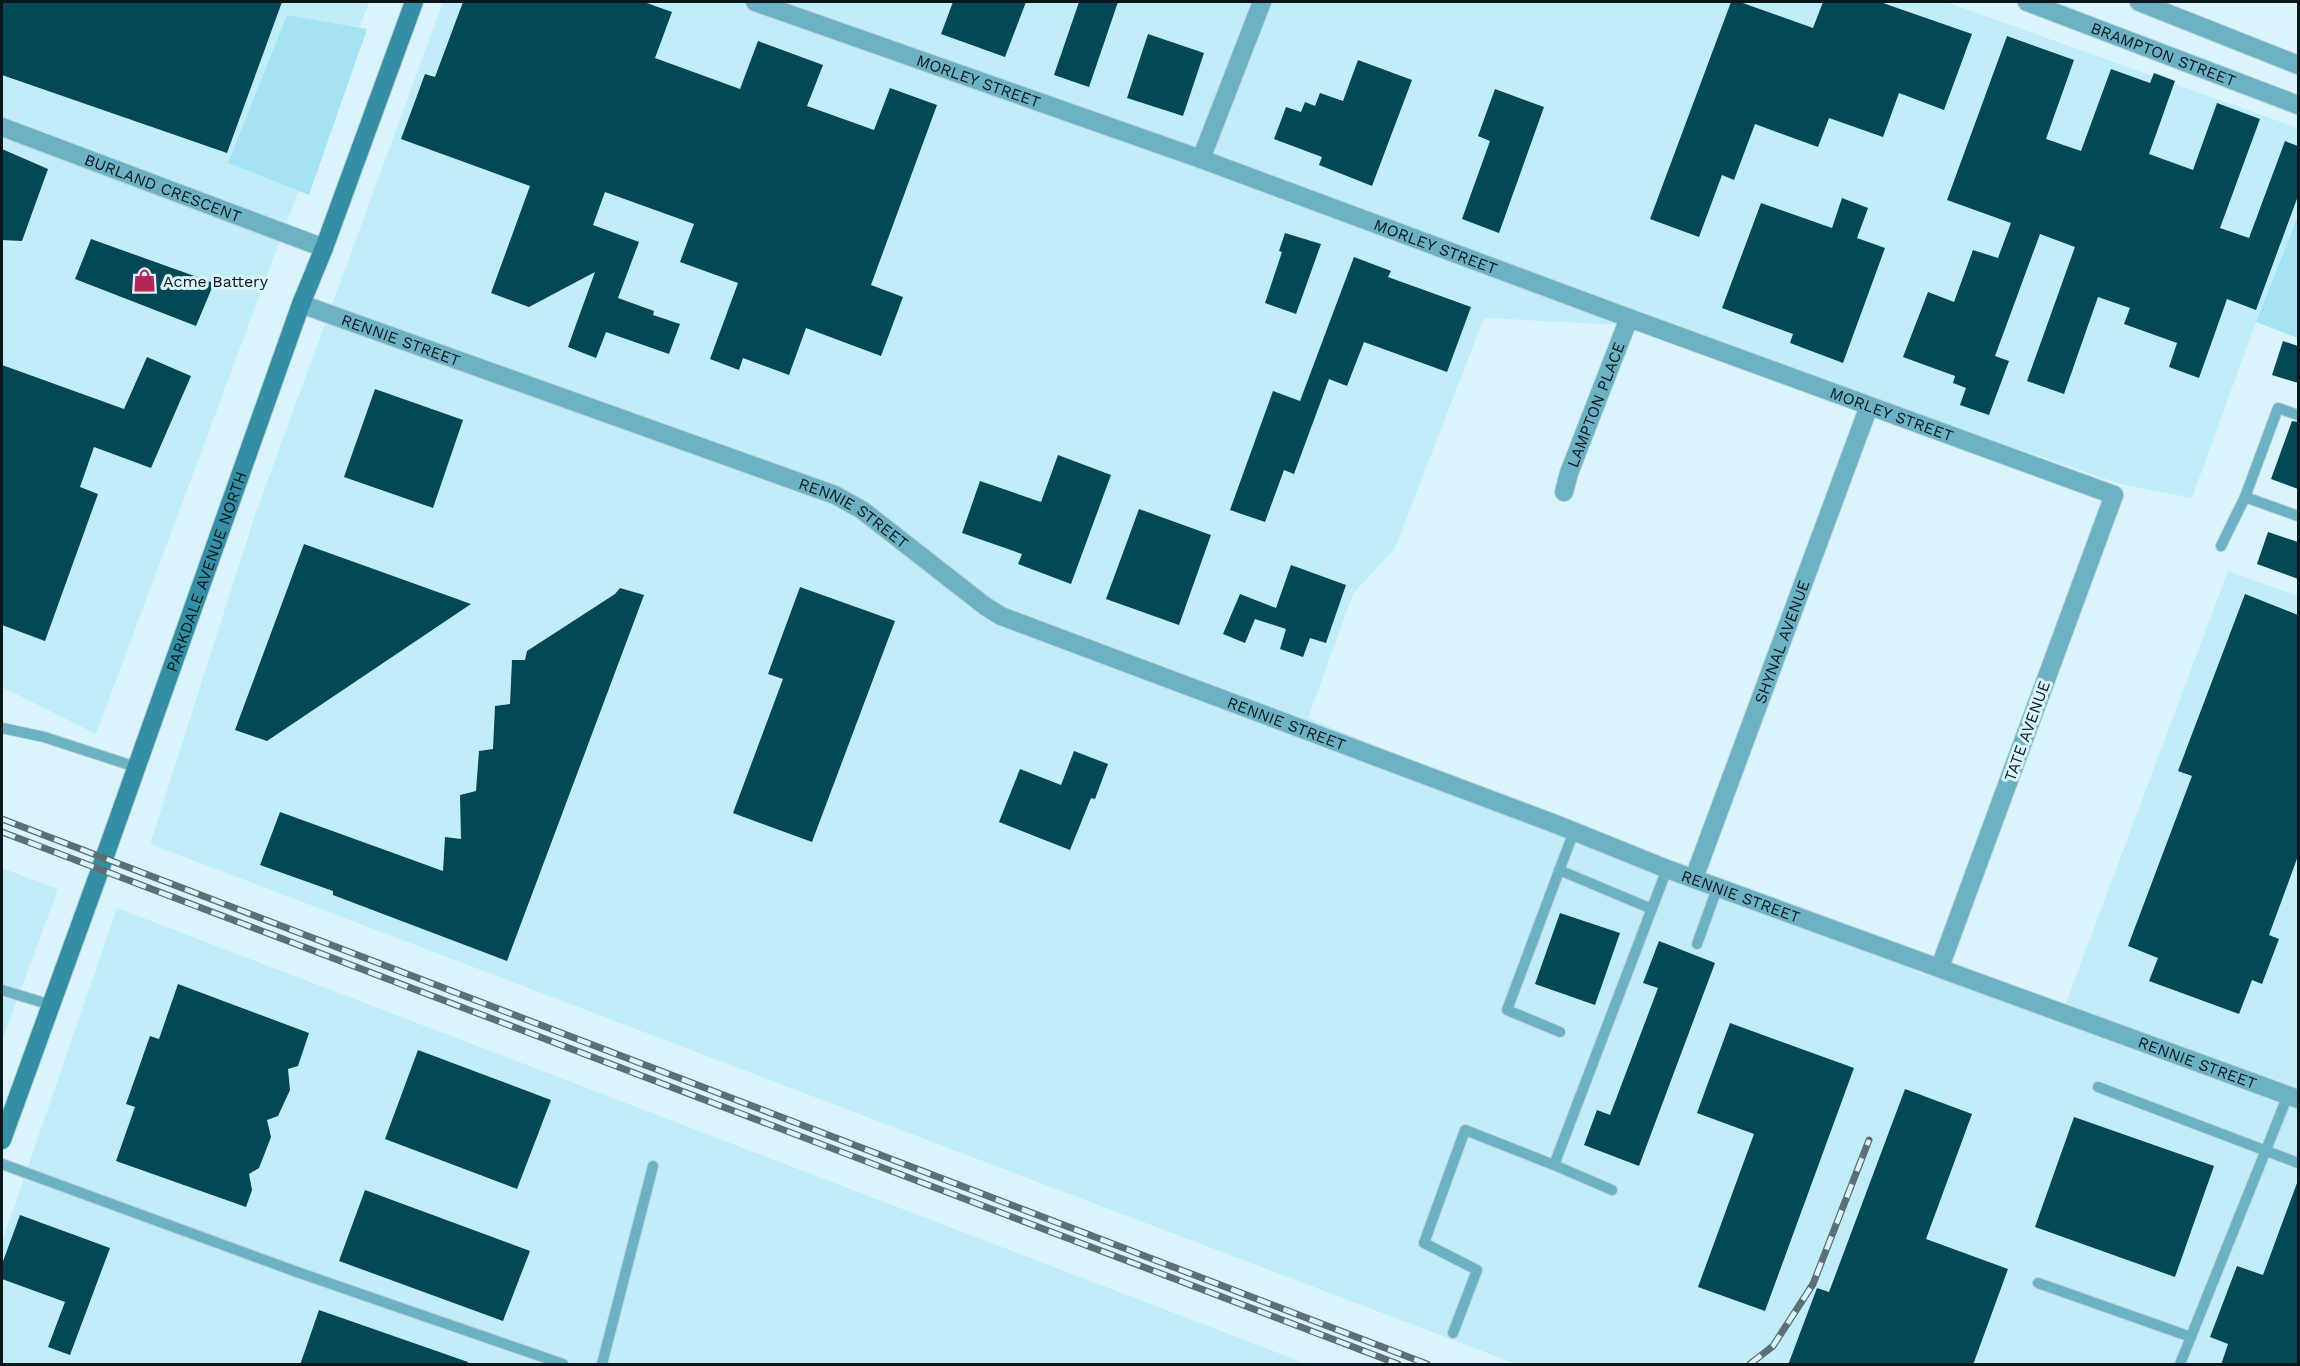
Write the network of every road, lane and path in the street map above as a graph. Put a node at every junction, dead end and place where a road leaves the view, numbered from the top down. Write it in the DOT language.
graph roads {
  1 [pos="414,2"];
  2 [pos="755,2"];
  3 [pos="1262,2"];
  4 [pos="2027,2"];
  5 [pos="2139,2"];
  6 [pos="2065,8"];
  7 [pos="2298,65"];
  8 [pos="2298,105"];
  9 [pos="2,128"];
  10 [pos="1201,159"];
  11 [pos="324,248"];
  12 [pos="301,304"];
  13 [pos="1629,318"];
  14 [pos="1869,406"];
  15 [pos="2298,415"];
  16 [pos="1564,492"];
  17 [pos="2114,495"];
  18 [pos="2245,497"];
  19 [pos="2298,516"];
  20 [pos="2221,546"];
  21 [pos="2,728"];
  22 [pos="136,767"];
  23 [pos="1574,831"];
  24 [pos="1666,869"];
  25 [pos="1559,870"];
  26 [pos="1694,878"];
  27 [pos="1718,886"];
  28 [pos="1652,909"];
  29 [pos="1697,944"];
  30 [pos="1941,967"];
  31 [pos="2,990"];
  32 [pos="51,1005"];
  33 [pos="1560,1032"];
  34 [pos="2098,1087"];
  35 [pos="2293,1097"];
  36 [pos="2,1140"];
  37 [pos="2265,1150"];
  38 [pos="2298,1162"];
  39 [pos="2,1164"];
  40 [pos="1554,1165"];
  41 [pos="653,1166"];
  42 [pos="1612,1190"];
  43 [pos="2038,1283"];
  44 [pos="1453,1333"];
  45 [pos="2191,1337"];
  46 [pos="563,1365"];
  47 [pos="602,1365"];
  48 [pos="2180,1365"];
  1 -- 11 [label="main road, PARKDALE AVENUE NORTH"];
  2 -- 10 [label="street, MORLEY STREET"];
  3 -- 10 [label="street"];
  4 -- 6 [label="street, BRAMPTON STREET"];
  5 -- 7 [label="street"];
  6 -- 8 [label="street, BRAMPTON STREET"];
  9 -- 11 [label="street, BURLAND CRESCENT"];
  10 -- 13 [label="street, MORLEY STREET"];
  11 -- 12 [label="main road, PARKDALE AVENUE NORTH"];
  12 -- 22 [label="main road, PARKDALE AVENUE NORTH"];
  12 -- 23 [label="street, RENNIE STREET"];
  13 -- 14 [label="street, MORLEY STREET"];
  13 -- 16 [label="street, LAMPTON PLACE"];
  14 -- 17 [label="street, MORLEY STREET"];
  14 -- 26 [label="street, SHYNAL AVENUE"];
  15 -- 18 [label="lane"];
  17 -- 30 [label="street, TATE AVENUE"];
  18 -- 19 [label="lane"];
  18 -- 20 [label="lane"];
  21 -- 22 [label="lane"];
  22 -- 32 [label="main road, PARKDALE AVENUE NORTH"];
  23 -- 24 [label="street, RENNIE STREET"];
  23 -- 25 [label="lane"];
  24 -- 26 [label="street, RENNIE STREET"];
  24 -- 28 [label="lane"];
  25 -- 28 [label="lane"];
  25 -- 33 [label="lane"];
  26 -- 27 [label="street, RENNIE STREET"];
  27 -- 29 [label="lane"];
  27 -- 30 [label="street, RENNIE STREET"];
  28 -- 40 [label="lane"];
  30 -- 35 [label="street, RENNIE STREET"];
  31 -- 32 [label="lane"];
  32 -- 36 [label="main road, PARKDALE AVENUE NORTH"];
  34 -- 37 [label="lane"];
  35 -- 37 [label="lane"];
  37 -- 38 [label="lane"];
  37 -- 45 [label="lane"];
  39 -- 46 [label="lane"];
  40 -- 42 [label="lane"];
  40 -- 44 [label="lane"];
  41 -- 47 [label="lane"];
  43 -- 45 [label="lane"];
  45 -- 48 [label="lane"];
}
